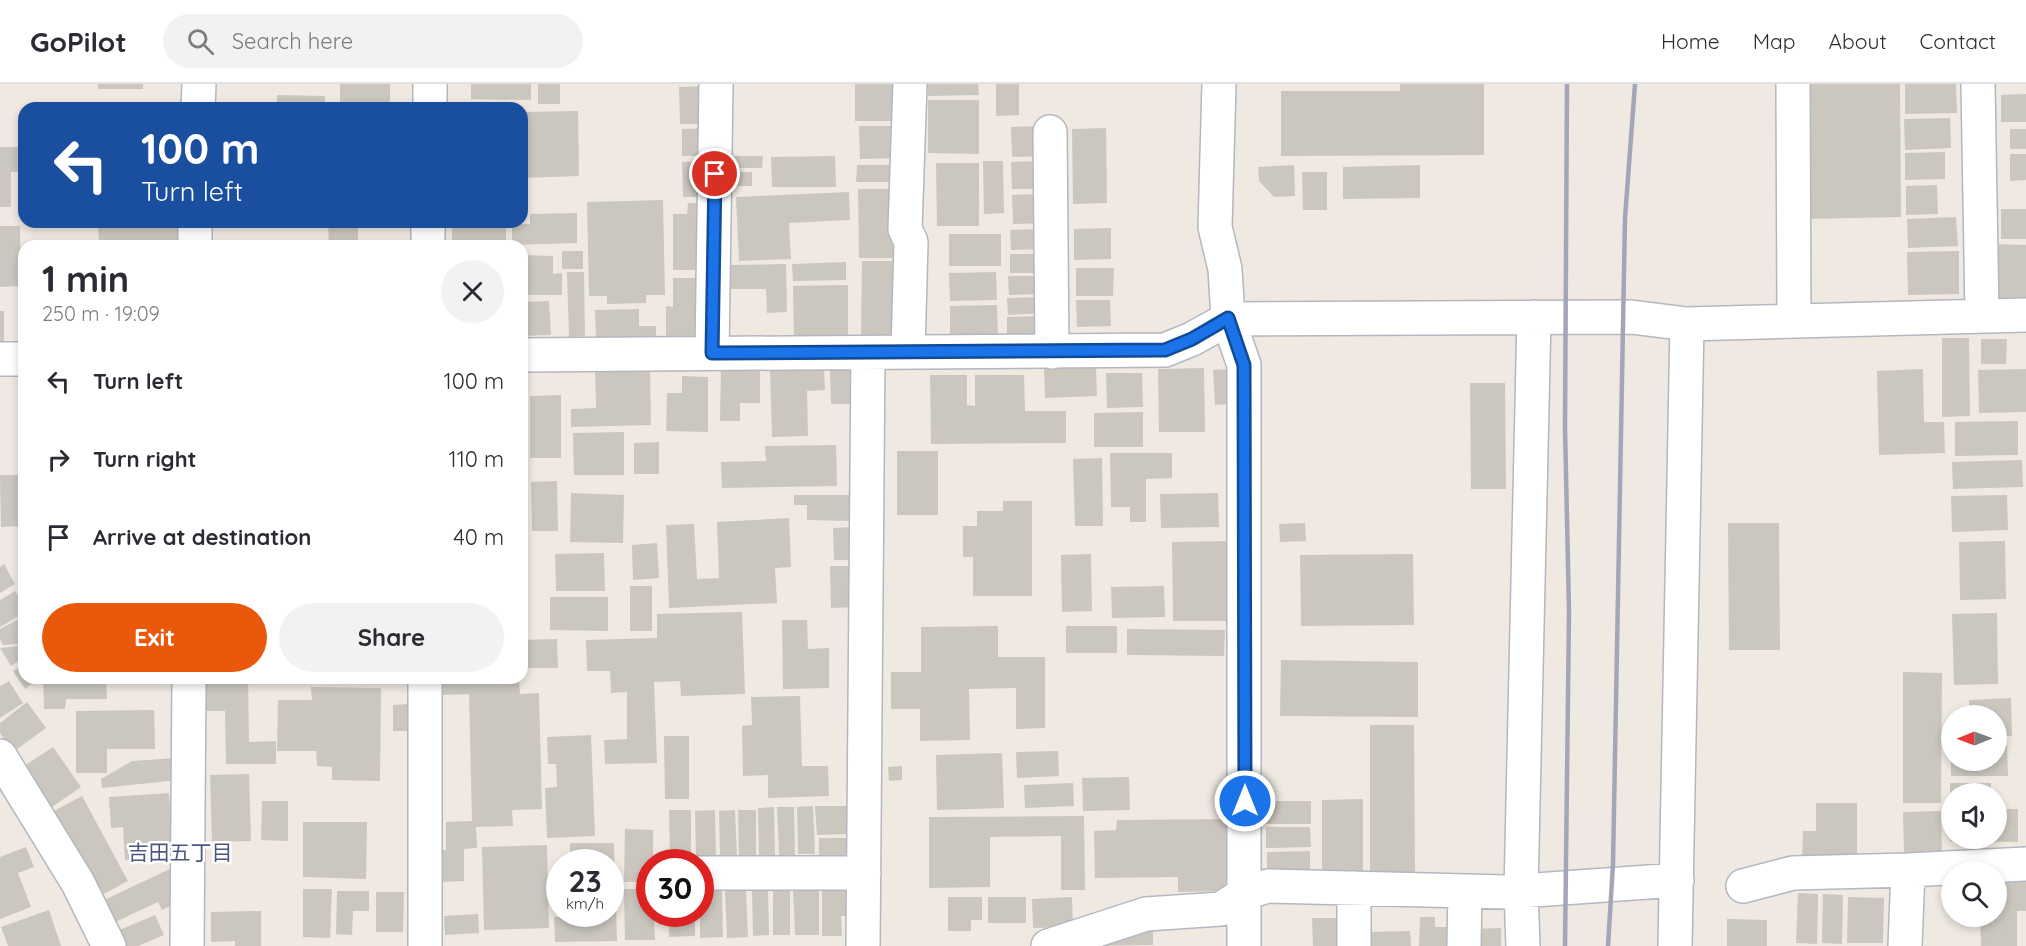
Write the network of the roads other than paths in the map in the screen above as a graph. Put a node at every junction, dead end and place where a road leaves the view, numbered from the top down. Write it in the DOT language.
graph roads {
  1 [pos="199,84"];
  2 [pos="430,84"];
  3 [pos="716,84"];
  4 [pos="910,84"];
  5 [pos="1219,84"];
  6 [pos="1793,84"];
  7 [pos="1978,84"];
  8 [pos="198,102"];
  9 [pos="430,102"];
  10 [pos="1050,132"];
  11 [pos="1982,315"];
  12 [pos="2026,315"];
  13 [pos="1534,317"];
  14 [pos="1228,318"];
  15 [pos="1794,320"];
  16 [pos="1687,324"];
  17 [pos="908,352"];
  18 [pos="1052,352"];
  19 [pos="712,353"];
  20 [pos="868,353"];
  21 [pos="528,355"];
  22 [pos="0,359"];
  23 [pos="18,359"];
  24 [pos="189,684"];
  25 [pos="425,684"];
  26 [pos="0,756"];
  27 [pos="2026,864"];
  28 [pos="1908,870"];
  29 [pos="714,873"];
  30 [pos="864,873"];
  31 [pos="1677,880"];
  32 [pos="1743,886"];
  33 [pos="1354,888"];
  34 [pos="1465,891"];
  35 [pos="1521,891"];
  36 [pos="1245,893"];
  37 [pos="109,946"];
  38 [pos="187,946"];
  39 [pos="425,946"];
  40 [pos="863,946"];
  41 [pos="1048,946"];
  42 [pos="1244,946"];
  43 [pos="1354,946"];
  44 [pos="1464,946"];
  45 [pos="1522,946"];
  46 [pos="1675,946"];
  47 [pos="1905,946"];
  1 -- 8 [label="street"];
  2 -- 9 [label="street"];
  3 -- 19 [label="street"];
  4 -- 17 [label="street"];
  5 -- 14 [label="street"];
  6 -- 15 [label="street"];
  7 -- 11 [label="street"];
  10 -- 18 [label="street"];
  11 -- 12 [label="street"];
  11 -- 15 [label="street"];
  13 -- 14 [label="street"];
  13 -- 16 [label="street"];
  13 -- 35 [label="street"];
  14 -- 18 [label="street"];
  14 -- 36 [label="street"];
  15 -- 16 [label="street"];
  16 -- 31 [label="street"];
  17 -- 18 [label="street"];
  17 -- 20 [label="street"];
  19 -- 20 [label="street"];
  19 -- 21 [label="street"];
  20 -- 30 [label="street"];
  22 -- 23 [label="street"];
  24 -- 38 [label="street"];
  25 -- 39 [label="street"];
  26 -- 37 [label="street"];
  27 -- 28 [label="street"];
  28 -- 32 [label="street"];
  28 -- 47 [label="street"];
  29 -- 30 [label="street"];
  30 -- 40 [label="street"];
  31 -- 35 [label="street"];
  31 -- 46 [label="street"];
  33 -- 34 [label="street"];
  33 -- 36 [label="street"];
  33 -- 43 [label="street"];
  34 -- 35 [label="street"];
  34 -- 44 [label="street"];
  35 -- 45 [label="street"];
  36 -- 41 [label="street"];
  36 -- 42 [label="street"];
}
